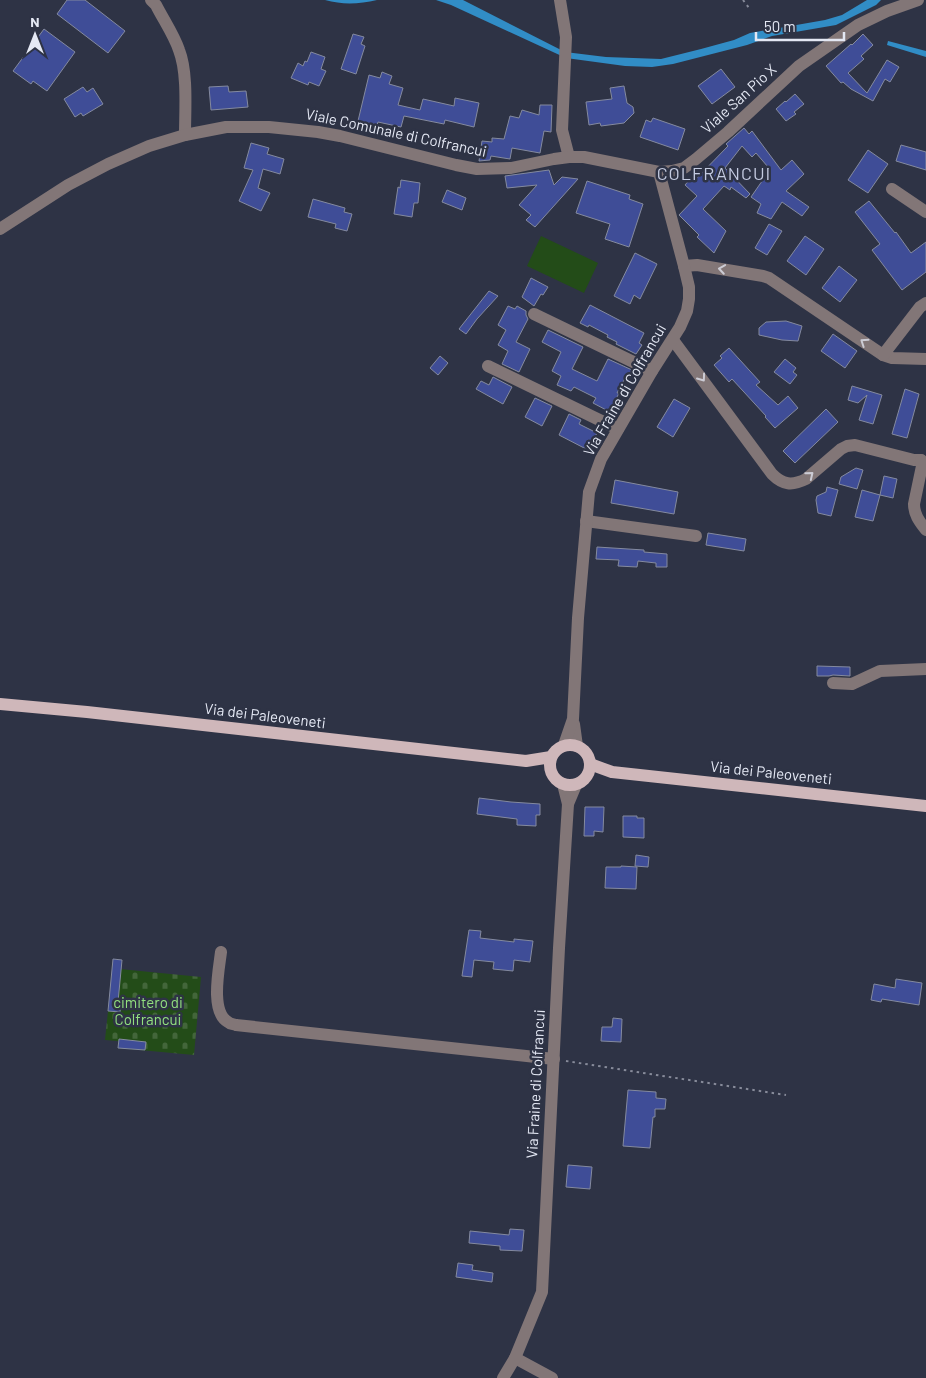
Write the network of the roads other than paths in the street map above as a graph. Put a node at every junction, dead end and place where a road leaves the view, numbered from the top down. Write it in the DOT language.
graph roads {
  1 [pos="151,0"];
  2 [pos="560,0"];
  3 [pos="918,0"];
  4 [pos="184,135"];
  5 [pos="569,157"];
  6 [pos="659,172"];
  7 [pos="892,189"];
  8 [pos="926,212"];
  9 [pos="0,229"];
  10 [pos="684,266"];
  11 [pos="926,303"];
  12 [pos="534,314"];
  13 [pos="673,340"];
  14 [pos="883,355"];
  15 [pos="926,359"];
  16 [pos="488,366"];
  17 [pos="652,371"];
  18 [pos="618,429"];
  19 [pos="924,457"];
  20 [pos="586,521"];
  21 [pos="926,530"];
  22 [pos="696,536"];
  23 [pos="926,669"];
  24 [pos="833,683"];
  25 [pos="0,704"];
  26 [pos="570,746"];
  27 [pos="550,764"];
  28 [pos="589,770"];
  29 [pos="563,784"];
  30 [pos="576,785"];
  31 [pos="568,804"];
  32 [pos="926,806"];
  33 [pos="221,952"];
  34 [pos="554,1059"];
  35 [pos="515,1358"];
  36 [pos="503,1378"];
  37 [pos="552,1378"];
  1 -- 4 [label="street"];
  2 -- 5 [label="street"];
  3 -- 6 [label="street, Viale San Pio X"];
  4 -- 5 [label="street, Viale Comunale di Colfrancui"];
  4 -- 9 [label="street, Viale Comunale di Colfrancui"];
  5 -- 6 [label="street, Viale San Pio X"];
  6 -- 10 [label="street, Via Fraine di Colfrancui"];
  7 -- 8 [label="street"];
  10 -- 13 [label="street, Via Fraine di Colfrancui"];
  14 -- 10 [label="street, one-way"];
  11 -- 14 [label="street"];
  12 -- 17 [label="street"];
  13 -- 17 [label="street, Via Fraine di Colfrancui"];
  13 -- 19 [label="street, one-way"];
  14 -- 15 [label="street"];
  16 -- 18 [label="street"];
  17 -- 18 [label="street, Via Fraine di Colfrancui"];
  18 -- 20 [label="street, Via Fraine di Colfrancui"];
  19 -- 21 [label="street"];
  20 -- 22 [label="street"];
  20 -- 26 [label="street, Via Fraine di Colfrancui"];
  23 -- 24 [label="street"];
  25 -- 27 [label="main road, Via dei Paleoveneti"];
  26 -- 27 [label="main road"];
  26 -- 28 [label="main road"];
  27 -- 29 [label="main road, Via dei Paleoveneti"];
  28 -- 30 [label="main road"];
  28 -- 32 [label="main road, Via dei Paleoveneti"];
  29 -- 30 [label="main road"];
  29 -- 31 [label="street"];
  30 -- 31 [label="street, Via Fraine di Colfrancui"];
  31 -- 34 [label="street, Via Fraine di Colfrancui"];
  33 -- 34 [label="street"];
  34 -- 35 [label="street, Via Fraine di Colfrancui"];
  35 -- 36 [label="street, Via Fraine di Colfrancui"];
  35 -- 37 [label="street"];
}
